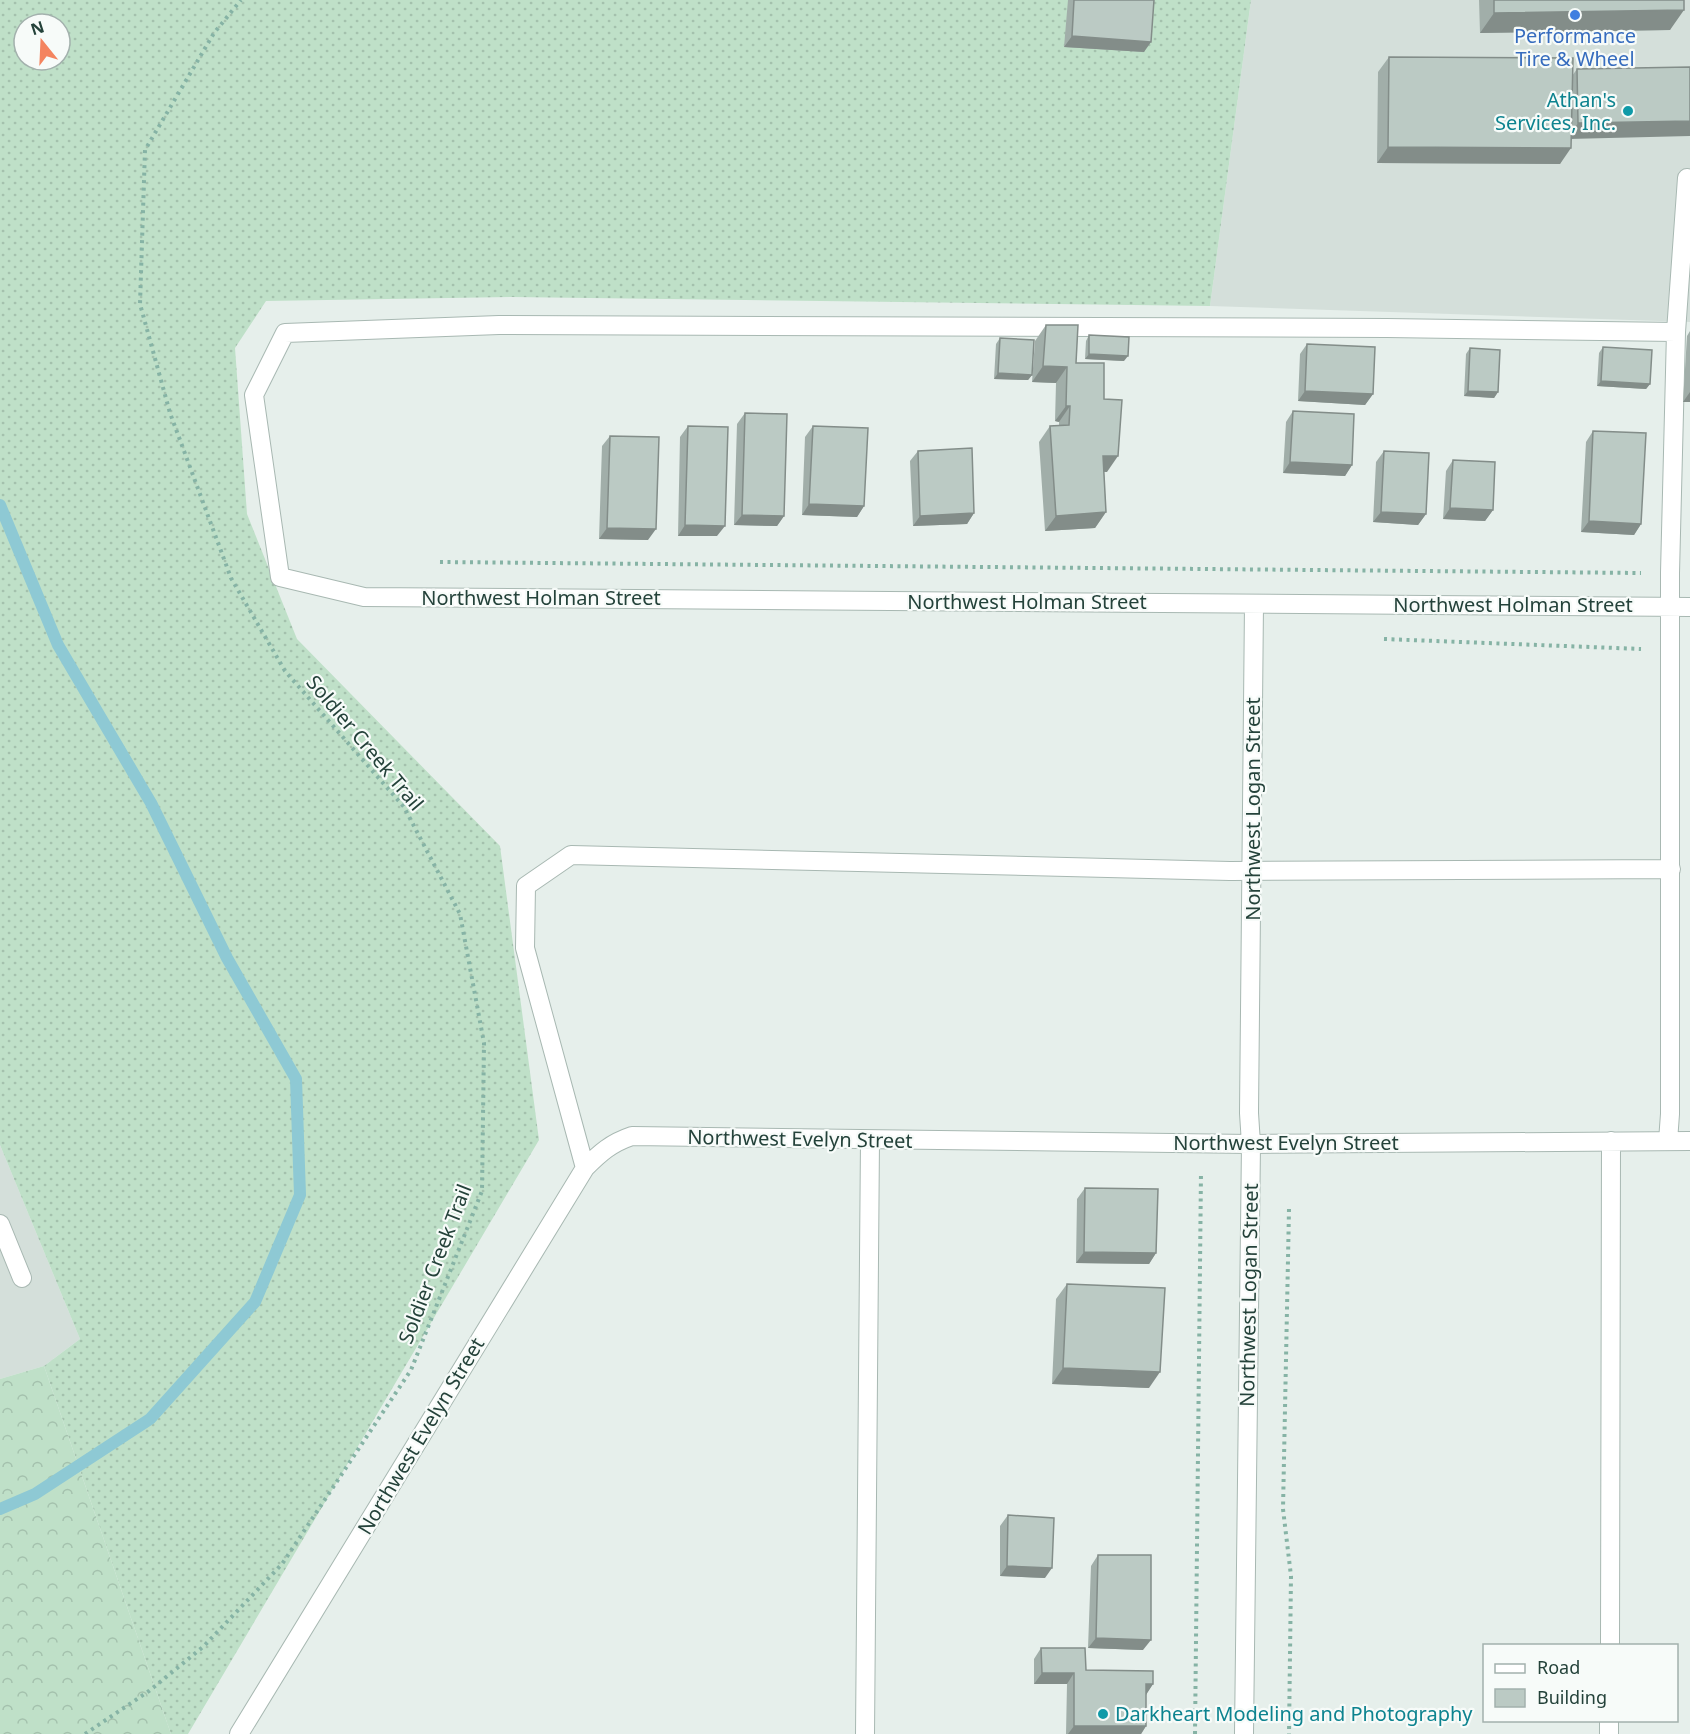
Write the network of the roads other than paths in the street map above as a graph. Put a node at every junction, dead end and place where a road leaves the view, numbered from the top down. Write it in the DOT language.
graph roads {
  1 [pos="1687,178"];
  2 [pos="1676,332"];
  3 [pos="1254,604"];
  4 [pos="1670,607"];
  5 [pos="1690,607"];
  6 [pos="1671,869"];
  7 [pos="1252,870"];
  8 [pos="870,1140"];
  9 [pos="1611,1141"];
  10 [pos="1668,1141"];
  11 [pos="1690,1141"];
  12 [pos="1251,1144"];
  13 [pos="585,1168"];
  14 [pos="0,1224"];
  15 [pos="22,1278"];
  16 [pos="1610,1644"];
  17 [pos="239,1734"];
  18 [pos="865,1734"];
  19 [pos="1244,1734"];
  1 -- 2 [label="street"];
  2 -- 3 [label="street, Northwest Holman Street"];
  2 -- 4 [label="street"];
  3 -- 4 [label="street, Northwest Holman Street"];
  3 -- 7 [label="street, Northwest Logan Street"];
  4 -- 5 [label="street, Northwest Holman Street"];
  4 -- 6 [label="street"];
  6 -- 7 [label="street"];
  6 -- 10 [label="street"];
  7 -- 12 [label="street, Northwest Logan Street"];
  7 -- 13 [label="street"];
  8 -- 12 [label="street, Northwest Evelyn Street"];
  8 -- 13 [label="street, Northwest Evelyn Street"];
  8 -- 18 [label="street"];
  9 -- 10 [label="street, Northwest Evelyn Street"];
  9 -- 12 [label="street, Northwest Evelyn Street"];
  9 -- 16 [label="street"];
  10 -- 11 [label="street, Northwest Evelyn Street"];
  12 -- 19 [label="street, Northwest Logan Street"];
  13 -- 17 [label="street, Northwest Evelyn Street"];
  14 -- 15 [label="street"];
}
